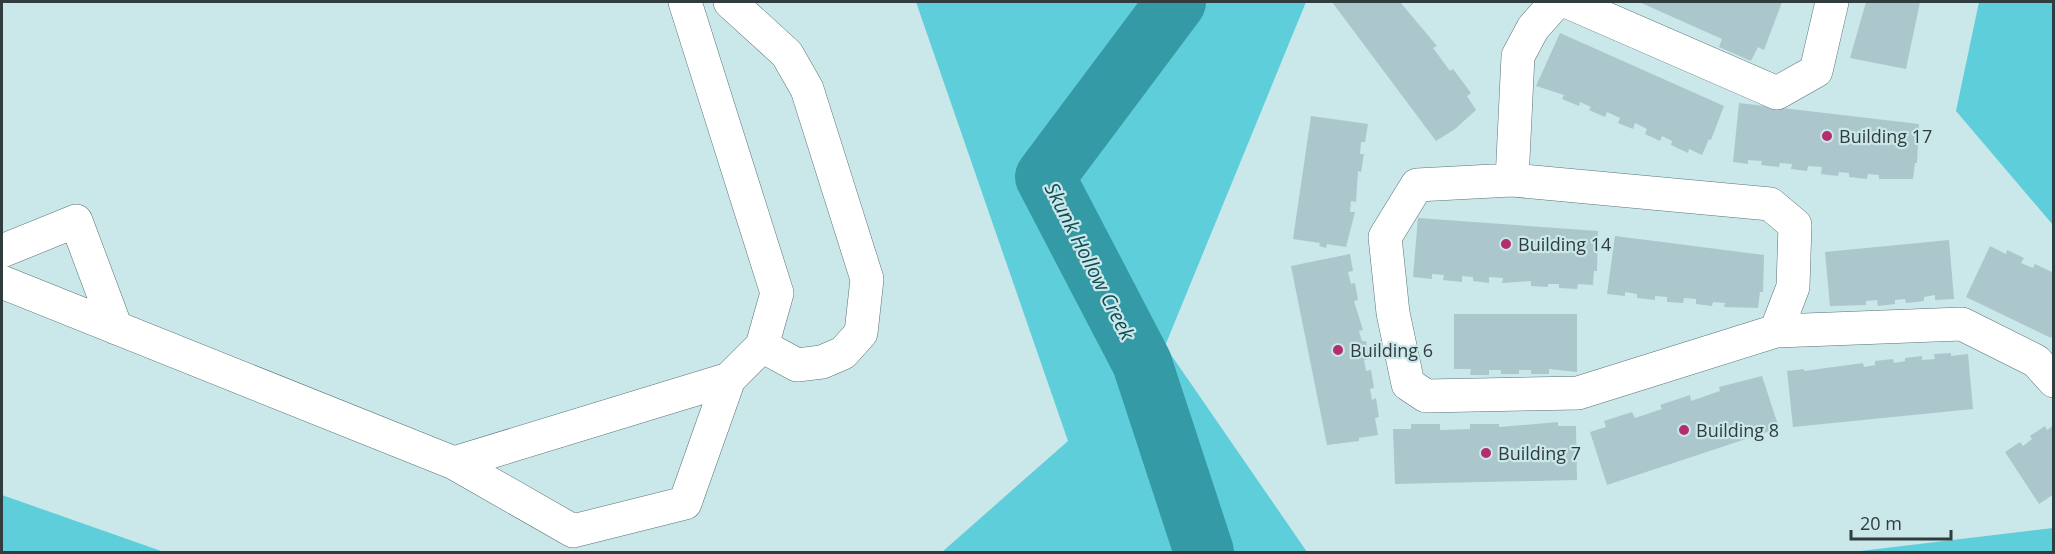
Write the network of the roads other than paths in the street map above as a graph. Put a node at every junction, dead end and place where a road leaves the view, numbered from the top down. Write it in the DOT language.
graph roads {
  1 [pos="685,2"];
  2 [pos="730,2"];
  3 [pos="1556,2"];
  4 [pos="1568,2"];
  5 [pos="1832,2"];
  6 [pos="1512,180"];
  7 [pos="2,251"];
  8 [pos="2,282"];
  9 [pos="116,328"];
  10 [pos="1776,330"];
  11 [pos="762,346"];
  12 [pos="729,379"];
  13 [pos="2054,381"];
  14 [pos="454,463"];
  1 -- 11 [label="street"];
  2 -- 11 [label="street"];
  3 -- 6 [label="street"];
  4 -- 5 [label="street"];
  6 -- 10 [label="street"];
  6 -- 10 [label="street"];
  7 -- 9 [label="street"];
  8 -- 9 [label="street"];
  9 -- 14 [label="street"];
  10 -- 13 [label="street"];
  11 -- 12 [label="street"];
  12 -- 14 [label="street"];
  12 -- 14 [label="street"];
}
